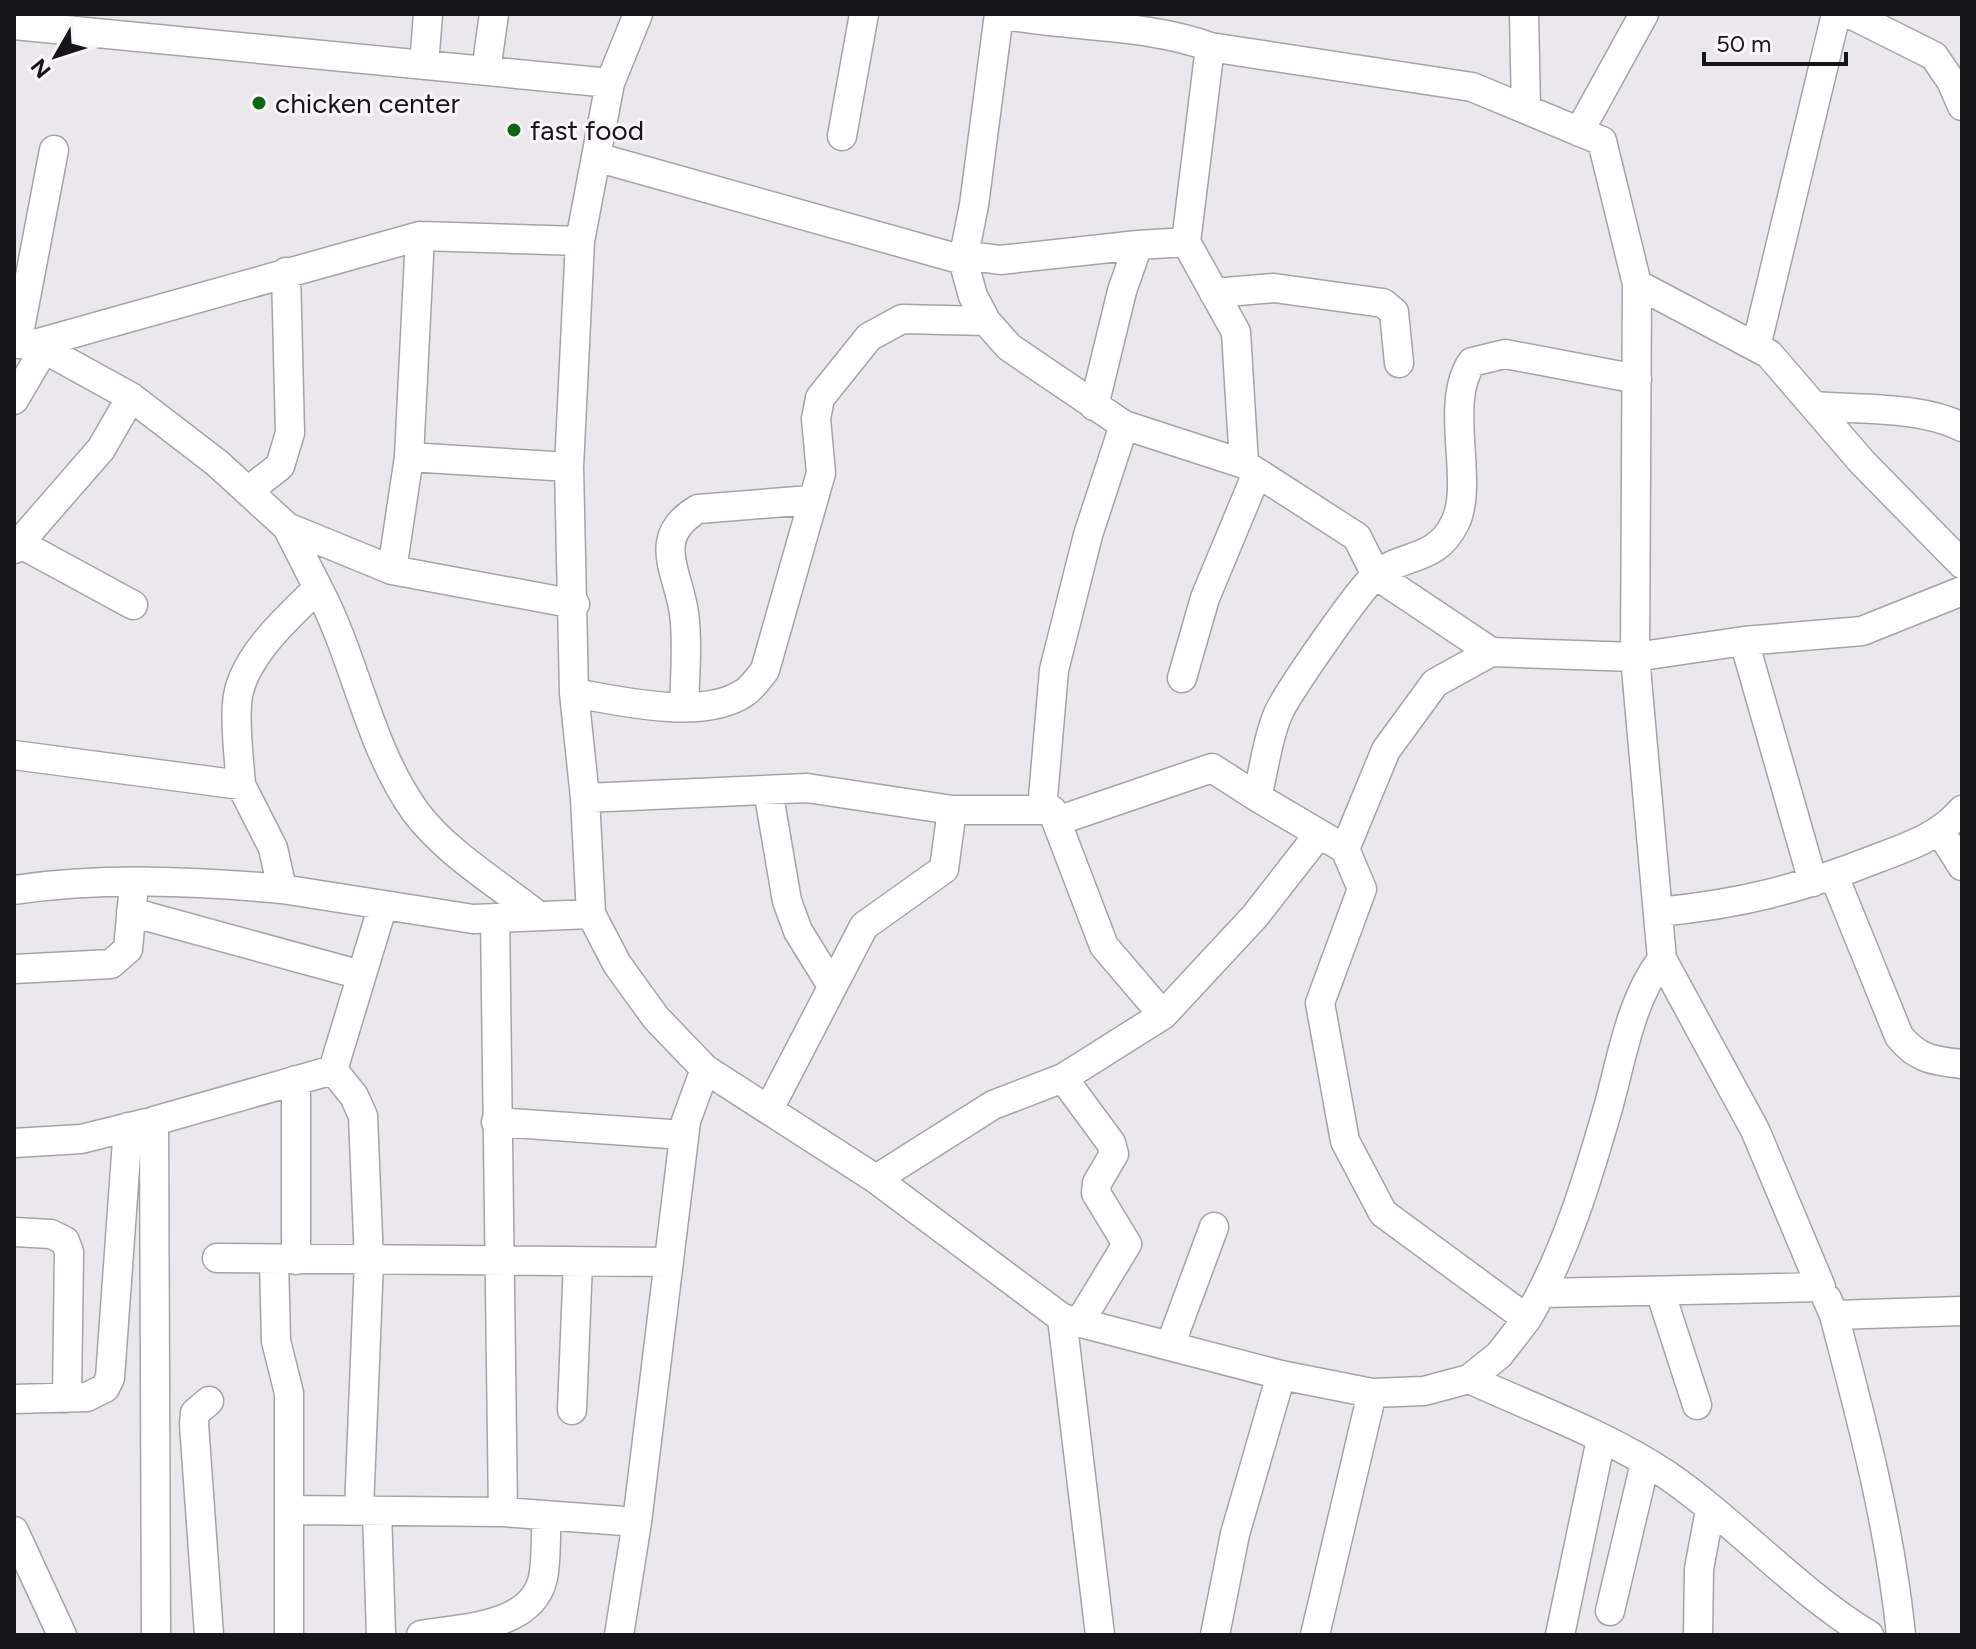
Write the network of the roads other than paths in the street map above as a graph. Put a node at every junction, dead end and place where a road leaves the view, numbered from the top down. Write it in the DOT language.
graph roads {
  1 [pos="428,14"];
  2 [pos="494,14"];
  3 [pos="638,14"];
  4 [pos="864,14"];
  5 [pos="1000,14"];
  6 [pos="1524,14"];
  7 [pos="1644,14"];
  8 [pos="1836,14"];
  9 [pos="1850,14"];
  10 [pos="14,25"];
  11 [pos="1184,26"];
  12 [pos="1210,47"];
  13 [pos="424,65"];
  14 [pos="486,71"];
  15 [pos="1958,82"];
  16 [pos="610,83"];
  17 [pos="1526,109"];
  18 [pos="1579,132"];
  19 [pos="842,136"];
  20 [pos="54,150"];
  21 [pos="596,157"];
  22 [pos="420,236"];
  23 [pos="580,241"];
  24 [pos="1186,242"];
  25 [pos="1138,245"];
  26 [pos="964,257"];
  27 [pos="286,272"];
  28 [pos="1637,284"];
  29 [pos="1214,293"];
  30 [pos="986,321"];
  31 [pos="27,345"];
  32 [pos="1756,347"];
  33 [pos="1399,363"];
  34 [pos="1637,379"];
  35 [pos="131,397"];
  36 [pos="14,400"];
  37 [pos="1094,406"];
  38 [pos="1814,406"];
  39 [pos="1124,425"];
  40 [pos="1962,427"];
  41 [pos="409,457"];
  42 [pos="569,467"];
  43 [pos="1251,468"];
  44 [pos="248,491"];
  45 [pos="810,500"];
  46 [pos="287,527"];
  47 [pos="16,546"];
  48 [pos="1962,564"];
  49 [pos="392,570"];
  50 [pos="1376,575"];
  51 [pos="318,588"];
  52 [pos="1962,591"];
  53 [pos="575,604"];
  54 [pos="133,605"];
  55 [pos="1744,641"];
  56 [pos="1491,652"];
  57 [pos="1635,657"];
  58 [pos="1182,678"];
  59 [pos="574,693"];
  60 [pos="684,706"];
  61 [pos="14,755"];
  62 [pos="241,785"];
  63 [pos="768,790"];
  64 [pos="1257,797"];
  65 [pos="585,798"];
  66 [pos="952,810"];
  67 [pos="1962,810"];
  68 [pos="1050,815"];
  69 [pos="1940,831"];
  70 [pos="1319,834"];
  71 [pos="1345,849"];
  72 [pos="1962,866"];
  73 [pos="1824,879"];
  74 [pos="134,882"];
  75 [pos="282,889"];
  76 [pos="14,890"];
  77 [pos="383,905"];
  78 [pos="131,912"];
  79 [pos="1658,912"];
  80 [pos="536,914"];
  81 [pos="591,914"];
  82 [pos="495,918"];
  83 [pos="1662,959"];
  84 [pos="14,969"];
  85 [pos="361,975"];
  86 [pos="832,986"];
  87 [pos="1163,1015"];
  88 [pos="1962,1064"];
  89 [pos="705,1069"];
  90 [pos="333,1070"];
  91 [pos="1063,1078"];
  92 [pos="296,1080"];
  93 [pos="769,1109"];
  94 [pos="496,1122"];
  95 [pos="141,1124"];
  96 [pos="684,1135"];
  97 [pos="14,1143"];
  98 [pos="876,1179"];
  99 [pos="1214,1227"];
  100 [pos="14,1232"];
  101 [pos="217,1258"];
  102 [pos="285,1260"];
  103 [pos="369,1261"];
  104 [pos="499,1262"];
  105 [pos="578,1262"];
  106 [pos="669,1262"];
  107 [pos="1821,1287"];
  108 [pos="1660,1291"];
  109 [pos="1543,1293"];
  110 [pos="1962,1311"];
  111 [pos="1834,1315"];
  112 [pos="1527,1319"];
  113 [pos="1071,1320"];
  114 [pos="1170,1346"];
  115 [pos="1281,1375"];
  116 [pos="1469,1379"];
  117 [pos="1372,1393"];
  118 [pos="67,1398"];
  119 [pos="14,1399"];
  120 [pos="209,1401"];
  121 [pos="1697,1405"];
  122 [pos="572,1410"];
  123 [pos="1601,1439"];
  124 [pos="1645,1463"];
  125 [pos="291,1510"];
  126 [pos="1710,1510"];
  127 [pos="368,1511"];
  128 [pos="503,1512"];
  129 [pos="547,1516"];
  130 [pos="637,1522"];
  131 [pos="14,1531"];
  132 [pos="1610,1611"];
  133 [pos="62,1635"];
  134 [pos="156,1635"];
  135 [pos="209,1635"];
  136 [pos="289,1635"];
  137 [pos="381,1635"];
  138 [pos="421,1635"];
  139 [pos="619,1635"];
  140 [pos="1100,1635"];
  141 [pos="1215,1635"];
  142 [pos="1315,1635"];
  143 [pos="1560,1635"];
  144 [pos="1698,1635"];
  145 [pos="1869,1635"];
  146 [pos="1901,1635"];
  1 -- 13 [label="street"];
  2 -- 14 [label="street"];
  3 -- 16 [label="street"];
  4 -- 19 [label="street"];
  5 -- 11 [label="street"];
  5 -- 26 [label="street"];
  6 -- 17 [label="street"];
  7 -- 18 [label="street"];
  8 -- 32 [label="street"];
  9 -- 15 [label="street"];
  10 -- 13 [label="street"];
  11 -- 12 [label="street"];
  12 -- 17 [label="street"];
  12 -- 24 [label="street"];
  13 -- 14 [label="street"];
  14 -- 16 [label="street"];
  16 -- 21 [label="street"];
  17 -- 18 [label="street"];
  18 -- 28 [label="street"];
  20 -- 31 [label="street"];
  21 -- 23 [label="street"];
  21 -- 26 [label="street"];
  22 -- 23 [label="street"];
  22 -- 27 [label="street"];
  22 -- 41 [label="street"];
  23 -- 42 [label="street"];
  24 -- 25 [label="street"];
  24 -- 29 [label="street"];
  25 -- 26 [label="street"];
  25 -- 37 [label="street"];
  26 -- 30 [label="street"];
  27 -- 31 [label="street"];
  27 -- 44 [label="street"];
  28 -- 32 [label="street"];
  28 -- 34 [label="street"];
  29 -- 33 [label="street"];
  29 -- 43 [label="street"];
  30 -- 37 [label="street"];
  30 -- 45 [label="street"];
  31 -- 35 [label="street"];
  31 -- 36 [label="street"];
  32 -- 38 [label="street"];
  34 -- 50 [label="street"];
  34 -- 57 [label="street"];
  35 -- 44 [label="street"];
  35 -- 47 [label="street"];
  37 -- 39 [label="street"];
  38 -- 40 [label="street"];
  38 -- 48 [label="street"];
  39 -- 43 [label="street"];
  39 -- 68 [label="street"];
  41 -- 42 [label="street"];
  41 -- 49 [label="street"];
  42 -- 53 [label="street"];
  43 -- 50 [label="street"];
  43 -- 58 [label="street"];
  44 -- 46 [label="street"];
  45 -- 60 [label="street"];
  45 -- 60 [label="street"];
  46 -- 49 [label="street"];
  46 -- 51 [label="street"];
  47 -- 54 [label="street"];
  49 -- 53 [label="street"];
  50 -- 56 [label="street"];
  50 -- 64 [label="street"];
  51 -- 62 [label="street"];
  51 -- 80 [label="street"];
  52 -- 55 [label="street"];
  53 -- 59 [label="street"];
  55 -- 57 [label="street"];
  55 -- 73 [label="street"];
  56 -- 57 [label="street"];
  56 -- 71 [label="street"];
  57 -- 79 [label="street"];
  59 -- 60 [label="street"];
  59 -- 65 [label="street"];
  61 -- 62 [label="street"];
  62 -- 75 [label="street"];
  63 -- 65 [label="street"];
  63 -- 66 [label="street"];
  63 -- 86 [label="street"];
  64 -- 68 [label="street"];
  64 -- 70 [label="street"];
  65 -- 81 [label="street"];
  66 -- 68 [label="street"];
  66 -- 86 [label="street"];
  67 -- 69 [label="street"];
  68 -- 87 [label="street"];
  69 -- 72 [label="street"];
  69 -- 73 [label="street"];
  70 -- 71 [label="street"];
  70 -- 87 [label="street"];
  71 -- 112 [label="street"];
  73 -- 79 [label="street"];
  73 -- 88 [label="street"];
  74 -- 75 [label="street"];
  74 -- 76 [label="street"];
  74 -- 78 [label="street"];
  75 -- 77 [label="street"];
  77 -- 82 [label="street"];
  77 -- 85 [label="street"];
  78 -- 84 [label="street"];
  78 -- 85 [label="street"];
  79 -- 83 [label="street"];
  80 -- 81 [label="street"];
  80 -- 82 [label="street"];
  81 -- 89 [label="street"];
  82 -- 94 [label="street"];
  83 -- 107 [label="street"];
  83 -- 109 [label="street"];
  85 -- 90 [label="street"];
  86 -- 93 [label="street"];
  87 -- 91 [label="street"];
  89 -- 93 [label="street"];
  89 -- 96 [label="street"];
  90 -- 92 [label="street"];
  90 -- 103 [label="street"];
  91 -- 98 [label="street"];
  91 -- 113 [label="street"];
  92 -- 95 [label="street"];
  92 -- 102 [label="street"];
  93 -- 98 [label="street"];
  94 -- 96 [label="street"];
  94 -- 104 [label="street"];
  95 -- 97 [label="street"];
  95 -- 118 [label="street"];
  95 -- 134 [label="street"];
  96 -- 106 [label="street"];
  98 -- 113 [label="street"];
  99 -- 114 [label="street"];
  100 -- 118 [label="street"];
  101 -- 102 [label="street"];
  102 -- 103 [label="street"];
  102 -- 125 [label="street"];
  103 -- 104 [label="street"];
  103 -- 127 [label="street"];
  104 -- 105 [label="street"];
  104 -- 128 [label="street"];
  105 -- 106 [label="street"];
  105 -- 122 [label="street"];
  106 -- 130 [label="street"];
  107 -- 108 [label="street"];
  107 -- 111 [label="street"];
  108 -- 109 [label="street"];
  108 -- 121 [label="street"];
  109 -- 112 [label="street"];
  110 -- 111 [label="street"];
  111 -- 146 [label="street"];
  112 -- 116 [label="street"];
  113 -- 114 [label="street"];
  113 -- 140 [label="street"];
  114 -- 115 [label="street"];
  115 -- 117 [label="street"];
  115 -- 141 [label="street"];
  116 -- 117 [label="street"];
  116 -- 123 [label="street"];
  117 -- 142 [label="street"];
  118 -- 119 [label="street"];
  120 -- 135 [label="street"];
  123 -- 124 [label="street"];
  123 -- 143 [label="street"];
  124 -- 126 [label="street"];
  124 -- 132 [label="street"];
  125 -- 127 [label="street"];
  125 -- 136 [label="street"];
  126 -- 144 [label="street"];
  126 -- 145 [label="street"];
  127 -- 128 [label="street"];
  127 -- 137 [label="street"];
  128 -- 129 [label="street"];
  129 -- 130 [label="street"];
  129 -- 138 [label="street"];
  130 -- 139 [label="street"];
  131 -- 133 [label="street"];
}
